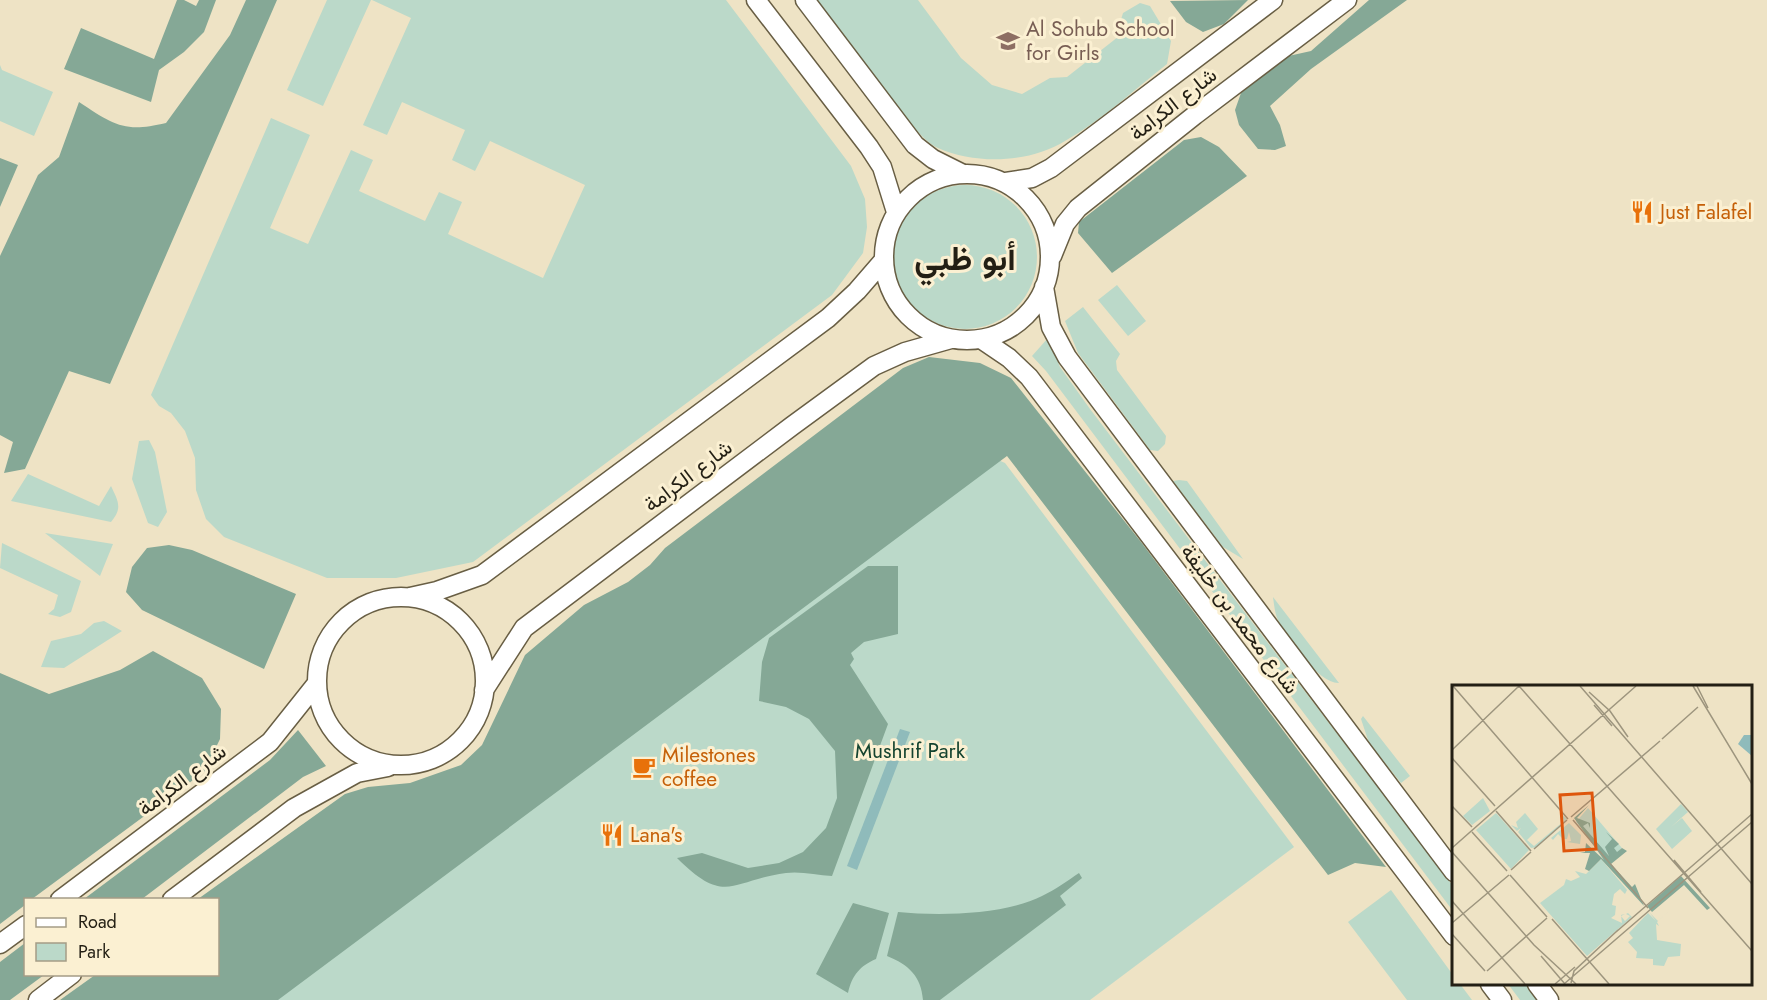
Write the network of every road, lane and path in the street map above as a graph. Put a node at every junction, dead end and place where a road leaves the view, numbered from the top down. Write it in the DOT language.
graph roads {
  1 [pos="756,0"];
  2 [pos="805,0"];
  3 [pos="1273,0"];
  4 [pos="1347,0"];
  5 [pos="961,173"];
  6 [pos="1005,182"];
  7 [pos="896,212"];
  8 [pos="883,261"];
  9 [pos="1050,263"];
  10 [pos="1044,287"];
  11 [pos="951,339"];
  12 [pos="981,339"];
  13 [pos="410,597"];
  14 [pos="317,683"];
  15 [pos="484,690"];
  16 [pos="397,765"];
  17 [pos="1452,869"];
  18 [pos="63,898"];
  19 [pos="175,898"];
  20 [pos="24,926"];
  21 [pos="1452,933"];
  22 [pos="0,944"];
  23 [pos="71,976"];
  24 [pos="1491,985"];
  25 [pos="1538,985"];
  26 [pos="38,1000"];
  27 [pos="1502,1000"];
  28 [pos="1549,1000"];
  1 -- 7 [label="main road"];
  2 -- 5 [label="main road"];
  3 -- 6 [label="main road, شارع الكرامة"];
  4 -- 9 [label="main road, شارع الكرامة"];
  5 -- 6 [label="main road"];
  5 -- 7 [label="main road"];
  6 -- 9 [label="main road"];
  7 -- 8 [label="main road"];
  8 -- 11 [label="main road"];
  8 -- 13 [label="main road, شارع الكرامة"];
  9 -- 10 [label="main road"];
  10 -- 12 [label="main road"];
  10 -- 17 [label="main road, شارع محمد بن خليفة"];
  11 -- 12 [label="main road"];
  11 -- 15 [label="main road, شارع الكرامة"];
  12 -- 21 [label="main road, شارع محمد بن خليفة"];
  13 -- 14 [label="main road"];
  13 -- 15 [label="main road"];
  14 -- 16 [label="main road"];
  14 -- 18 [label="main road, شارع الكرامة"];
  15 -- 16 [label="main road"];
  16 -- 19 [label="main road"];
  20 -- 22 [label="main road"];
  23 -- 26 [label="main road"];
  24 -- 27 [label="main road"];
  25 -- 28 [label="main road"];
}
